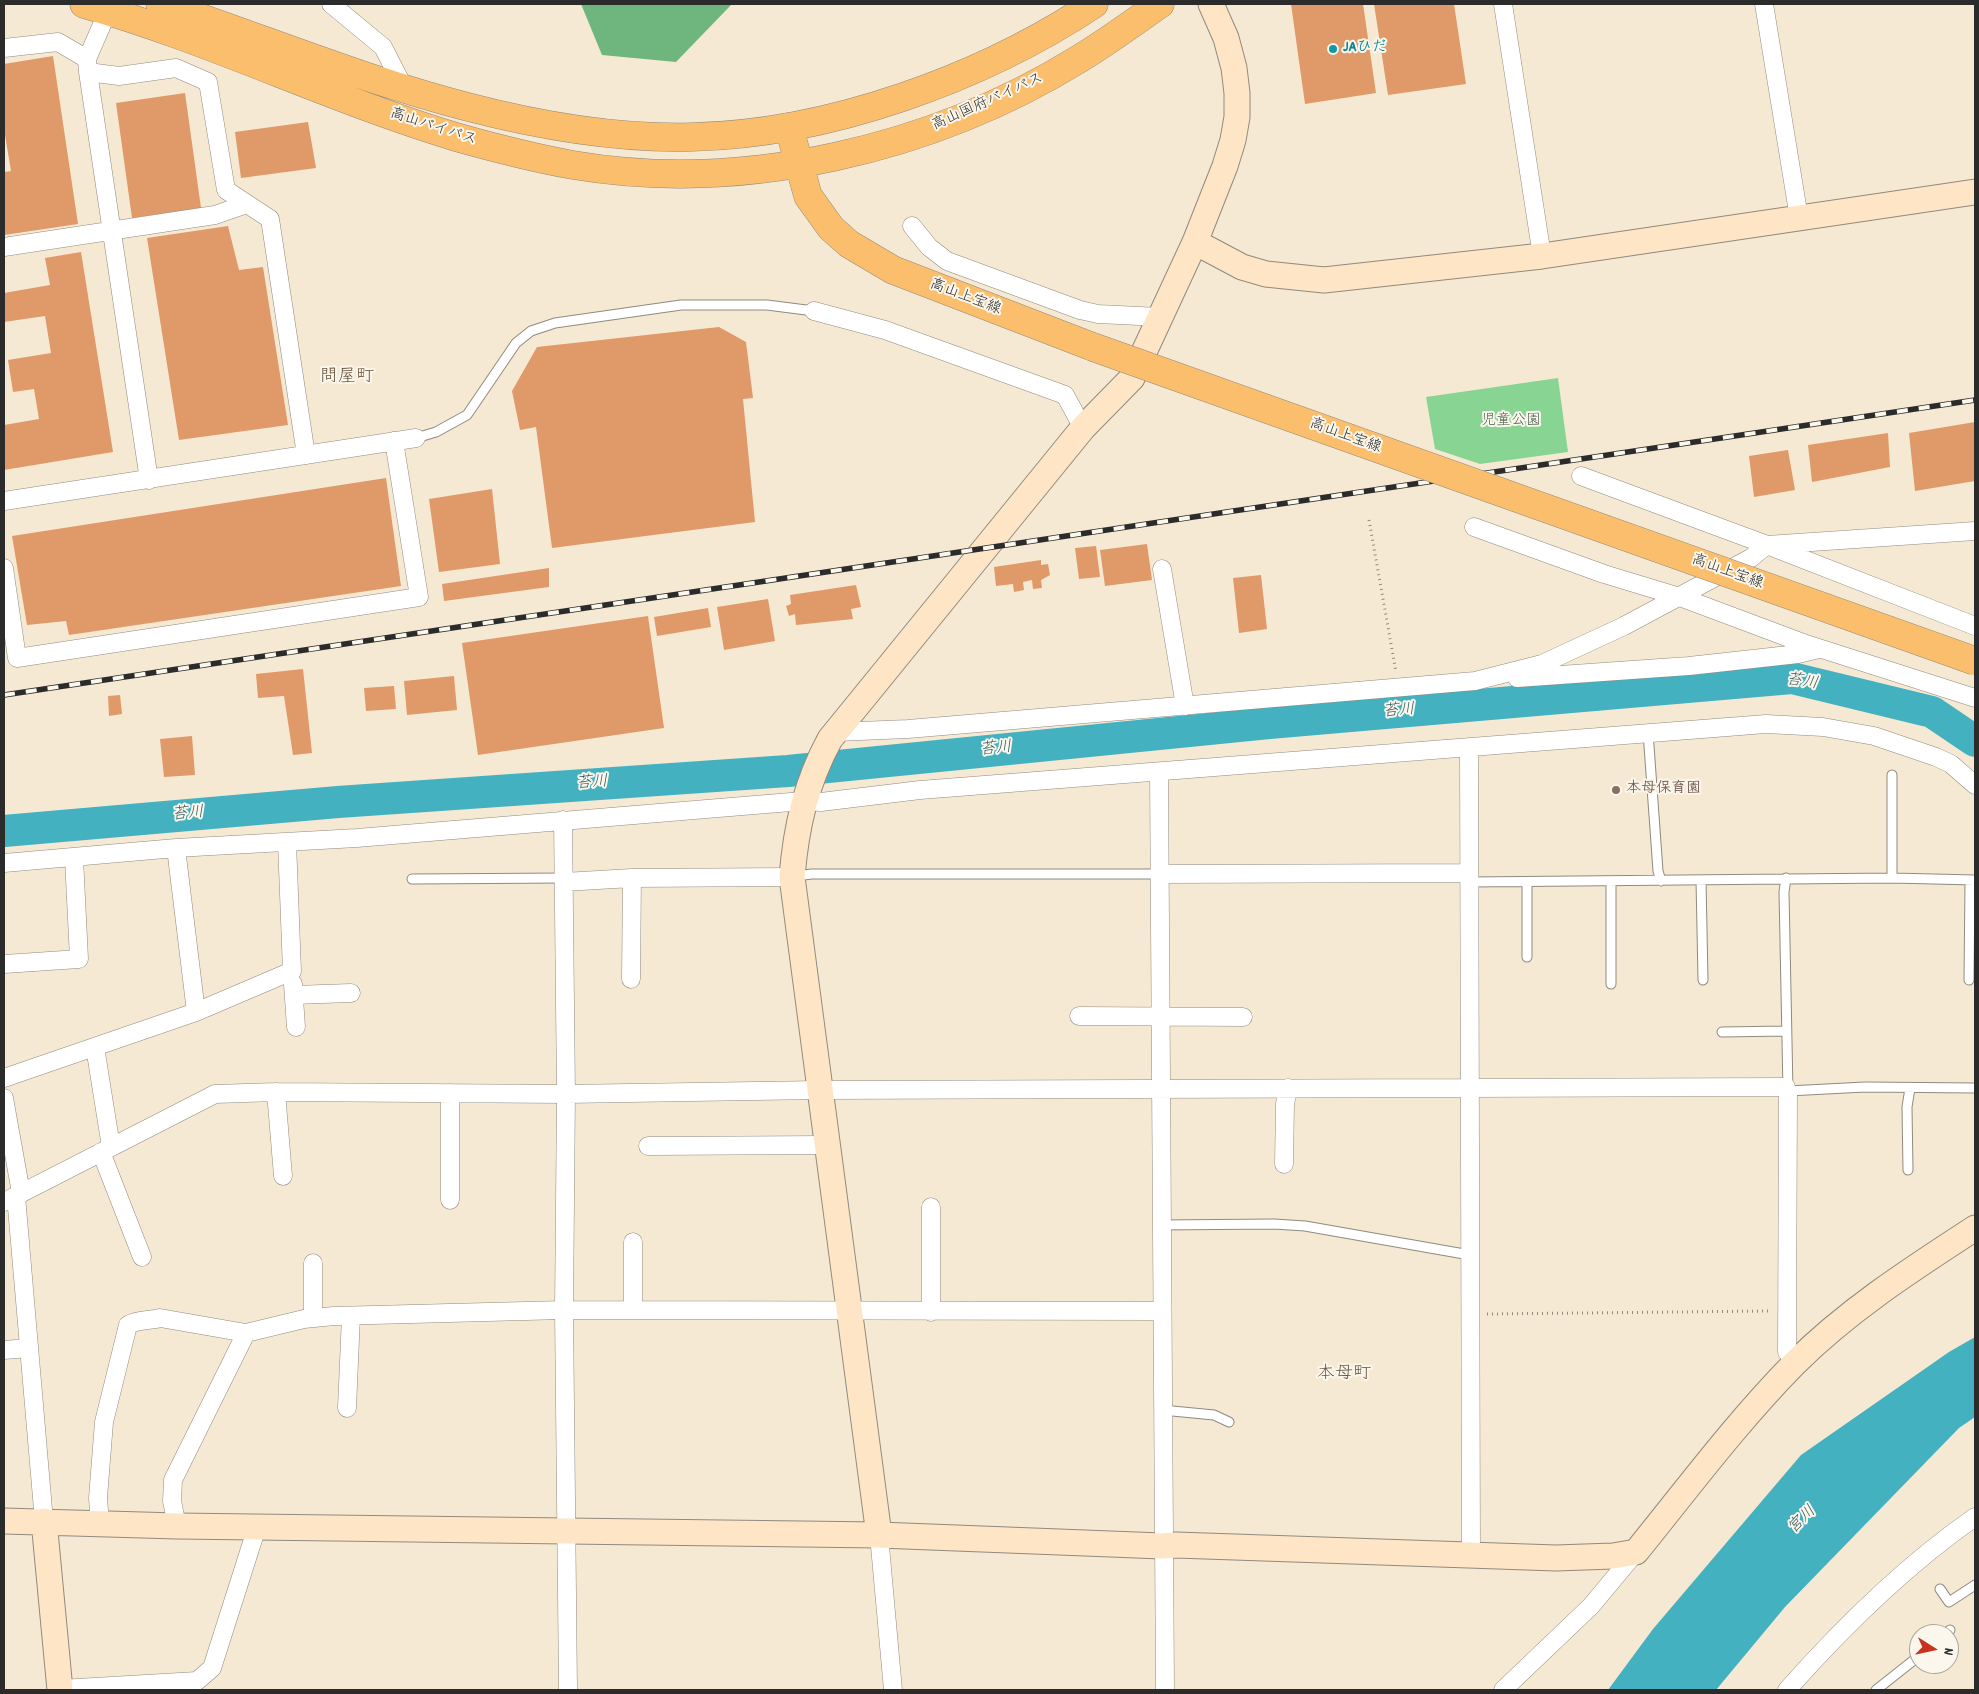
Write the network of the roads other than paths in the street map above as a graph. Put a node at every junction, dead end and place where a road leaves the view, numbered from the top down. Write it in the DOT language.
graph roads {
  1 [pos="160,4"];
  2 [pos="331,4"];
  3 [pos="1094,4"];
  4 [pos="1160,4"];
  5 [pos="1211,4"];
  6 [pos="1503,4"];
  7 [pos="1764,4"];
  8 [pos="101,6"];
  9 [pos="4,48"];
  10 [pos="88,65"];
  11 [pos="405,90"];
  12 [pos="789,127"];
  13 [pos="799,163"];
  14 [pos="1975,192"];
  15 [pos="246,204"];
  16 [pos="1799,218"];
  17 [pos="912,226"];
  18 [pos="111,230"];
  19 [pos="1195,242"];
  20 [pos="4,247"];
  21 [pos="1542,256"];
  22 [pos="814,311"];
  23 [pos="1160,316"];
  24 [pos="1083,428"];
  25 [pos="416,438"];
  26 [pos="394,441"];
  27 [pos="306,455"];
  28 [pos="1581,476"];
  29 [pos="149,480"];
  30 [pos="4,501"];
  31 [pos="1474,527"];
  32 [pos="1975,532"];
  33 [pos="1767,545"];
  34 [pos="4,568"];
  35 [pos="1162,568"];
  36 [pos="1680,597"];
  37 [pos="1975,626"];
  38 [pos="1822,648"];
  39 [pos="1975,661"];
  40 [pos="1475,681"];
  41 [pos="1973,699"];
  42 [pos="1185,706"];
  43 [pos="1648,732"];
  44 [pos="833,735"];
  45 [pos="1469,748"];
  46 [pos="1159,772"];
  47 [pos="1892,775"];
  48 [pos="1975,785"];
  49 [pos="804,798"];
  50 [pos="563,820"];
  51 [pos="287,842"];
  52 [pos="176,848"];
  53 [pos="74,858"];
  54 [pos="4,863"];
  55 [pos="1159,874"];
  56 [pos="792,877"];
  57 [pos="1469,877"];
  58 [pos="632,878"];
  59 [pos="1786,878"];
  60 [pos="1892,878"];
  61 [pos="412,879"];
  62 [pos="565,880"];
  63 [pos="1701,880"];
  64 [pos="1973,880"];
  65 [pos="1661,881"];
  66 [pos="1612,882"];
  67 [pos="1527,883"];
  68 [pos="1527,957"];
  69 [pos="4,964"];
  70 [pos="292,971"];
  71 [pos="631,979"];
  72 [pos="1703,980"];
  73 [pos="1968,980"];
  74 [pos="1611,984"];
  75 [pos="351,993"];
  76 [pos="294,995"];
  77 [pos="196,1012"];
  78 [pos="1079,1016"];
  79 [pos="1243,1016"];
  80 [pos="1160,1017"];
  81 [pos="296,1027"];
  82 [pos="1786,1031"];
  83 [pos="1722,1032"];
  84 [pos="95,1048"];
  85 [pos="4,1078"];
  86 [pos="1160,1088"];
  87 [pos="1288,1088"];
  88 [pos="1910,1088"];
  89 [pos="1975,1088"];
  90 [pos="1787,1089"];
  91 [pos="819,1090"];
  92 [pos="1471,1090"];
  93 [pos="276,1092"];
  94 [pos="450,1094"];
  95 [pos="566,1094"];
  96 [pos="4,1098"];
  97 [pos="826,1145"];
  98 [pos="648,1146"];
  99 [pos="106,1150"];
  100 [pos="1284,1164"];
  101 [pos="1908,1170"];
  102 [pos="283,1176"];
  103 [pos="14,1197"];
  104 [pos="450,1200"];
  105 [pos="931,1207"];
  106 [pos="1160,1225"];
  107 [pos="1975,1228"];
  108 [pos="633,1242"];
  109 [pos="1470,1255"];
  110 [pos="142,1257"];
  111 [pos="312,1263"];
  112 [pos="564,1310"];
  113 [pos="633,1310"];
  114 [pos="1162,1311"];
  115 [pos="848,1312"];
  116 [pos="931,1312"];
  117 [pos="351,1316"];
  118 [pos="313,1318"];
  119 [pos="246,1333"];
  120 [pos="29,1348"];
  121 [pos="4,1350"];
  122 [pos="1795,1363"];
  123 [pos="346,1408"];
  124 [pos="1162,1410"];
  125 [pos="1228,1422"];
  126 [pos="1975,1517"];
  127 [pos="4,1521"];
  128 [pos="44,1521"];
  129 [pos="100,1524"];
  130 [pos="177,1526"];
  131 [pos="257,1527"];
  132 [pos="567,1532"];
  133 [pos="879,1535"];
  134 [pos="1162,1546"];
  135 [pos="1636,1552"];
  136 [pos="1470,1554"];
  137 [pos="1975,1585"];
  138 [pos="1940,1589"];
  139 [pos="1909,1664"];
  140 [pos="1800,1683"];
  141 [pos="60,1690"];
  142 [pos="568,1690"];
  143 [pos="893,1690"];
  144 [pos="1165,1690"];
  145 [pos="1504,1690"];
  146 [pos="1787,1690"];
  147 [pos="1876,1690"];
  1 -- 11 [label="main road, 高山バイパス"];
  2 -- 11 [label="street"];
  3 -- 12 [label="main road"];
  4 -- 13 [label="main road, 高山国府バイパス"];
  5 -- 19 [label="street"];
  6 -- 21 [label="street"];
  7 -- 16 [label="street"];
  8 -- 10 [label="street"];
  8 -- 13 [label="main road, 高山バイパス"];
  9 -- 10 [label="street"];
  10 -- 15 [label="street"];
  10 -- 18 [label="street"];
  11 -- 12 [label="main road, 高山バイパス"];
  12 -- 13 [label="main road, 高山上宝線"];
  13 -- 39 [label="main road, 高山上宝線, bridge"];
  14 -- 16 [label="street"];
  15 -- 18 [label="street"];
  15 -- 27 [label="street"];
  16 -- 21 [label="street"];
  17 -- 23 [label="street"];
  18 -- 20 [label="street"];
  18 -- 29 [label="street"];
  19 -- 21 [label="street"];
  19 -- 23 [label="street"];
  22 -- 24 [label="street"];
  22 -- 25 [label="lane"];
  23 -- 24 [label="street"];
  24 -- 44 [label="street"];
  25 -- 26 [label="street"];
  26 -- 27 [label="street"];
  26 -- 34 [label="street"];
  27 -- 29 [label="street"];
  28 -- 33 [label="street"];
  29 -- 30 [label="street"];
  31 -- 36 [label="street"];
  32 -- 33 [label="street"];
  33 -- 36 [label="street"];
  33 -- 37 [label="street"];
  35 -- 42 [label="street"];
  36 -- 38 [label="street"];
  36 -- 40 [label="street"];
  38 -- 40 [label="street"];
  38 -- 41 [label="street"];
  40 -- 42 [label="street"];
  42 -- 44 [label="street"];
  43 -- 45 [label="street"];
  43 -- 48 [label="street"];
  43 -- 65 [label="lane"];
  44 -- 49 [label="street"];
  45 -- 46 [label="street"];
  45 -- 57 [label="street"];
  46 -- 49 [label="street"];
  46 -- 55 [label="street"];
  47 -- 60 [label="lane"];
  49 -- 50 [label="street"];
  49 -- 56 [label="street"];
  50 -- 51 [label="street"];
  50 -- 62 [label="street"];
  51 -- 52 [label="street"];
  51 -- 70 [label="street"];
  52 -- 53 [label="street"];
  52 -- 77 [label="street"];
  53 -- 54 [label="street"];
  53 -- 69 [label="street"];
  55 -- 56 [label="lane"];
  55 -- 57 [label="street"];
  55 -- 80 [label="street"];
  56 -- 58 [label="street"];
  56 -- 91 [label="street"];
  57 -- 67 [label="lane"];
  57 -- 92 [label="street"];
  58 -- 62 [label="street"];
  58 -- 71 [label="street"];
  59 -- 60 [label="lane"];
  59 -- 63 [label="lane"];
  59 -- 82 [label="lane"];
  60 -- 64 [label="lane"];
  61 -- 62 [label="lane"];
  62 -- 95 [label="street"];
  63 -- 65 [label="lane"];
  63 -- 72 [label="lane"];
  64 -- 73 [label="lane"];
  65 -- 66 [label="lane"];
  66 -- 67 [label="lane"];
  66 -- 74 [label="lane"];
  67 -- 68 [label="lane"];
  70 -- 76 [label="street"];
  70 -- 77 [label="street"];
  75 -- 76 [label="street"];
  76 -- 81 [label="street"];
  77 -- 84 [label="street"];
  78 -- 80 [label="street"];
  79 -- 80 [label="street"];
  80 -- 86 [label="street"];
  82 -- 83 [label="lane"];
  82 -- 90 [label="lane"];
  84 -- 85 [label="street"];
  84 -- 99 [label="street"];
  86 -- 87 [label="street"];
  86 -- 91 [label="street"];
  86 -- 106 [label="street"];
  87 -- 92 [label="street"];
  87 -- 100 [label="street"];
  88 -- 89 [label="lane"];
  88 -- 90 [label="lane"];
  88 -- 101 [label="lane"];
  90 -- 92 [label="street"];
  90 -- 122 [label="street"];
  91 -- 95 [label="street"];
  91 -- 97 [label="street"];
  92 -- 109 [label="street"];
  93 -- 94 [label="street"];
  93 -- 99 [label="street"];
  93 -- 102 [label="street"];
  94 -- 95 [label="street"];
  94 -- 104 [label="street"];
  95 -- 112 [label="street"];
  96 -- 103 [label="street"];
  97 -- 98 [label="street"];
  97 -- 115 [label="street"];
  99 -- 103 [label="street"];
  99 -- 110 [label="street"];
  103 -- 120 [label="street"];
  105 -- 116 [label="street"];
  106 -- 109 [label="lane"];
  106 -- 114 [label="street"];
  107 -- 122 [label="street"];
  108 -- 113 [label="street"];
  109 -- 136 [label="street"];
  111 -- 118 [label="street"];
  112 -- 113 [label="street"];
  112 -- 117 [label="street"];
  112 -- 132 [label="street"];
  113 -- 115 [label="street"];
  114 -- 116 [label="street"];
  114 -- 124 [label="street"];
  115 -- 116 [label="street"];
  115 -- 133 [label="street"];
  117 -- 118 [label="street"];
  117 -- 123 [label="street"];
  118 -- 119 [label="street"];
  119 -- 129 [label="street"];
  119 -- 130 [label="street"];
  120 -- 121 [label="street"];
  120 -- 128 [label="street"];
  122 -- 135 [label="street"];
  124 -- 125 [label="lane"];
  124 -- 134 [label="street"];
  126 -- 140 [label="street"];
  127 -- 128 [label="street"];
  128 -- 129 [label="street"];
  128 -- 141 [label="street"];
  129 -- 130 [label="street"];
  130 -- 131 [label="street"];
  131 -- 132 [label="street"];
  131 -- 141 [label="street"];
  132 -- 133 [label="street"];
  132 -- 142 [label="street"];
  133 -- 134 [label="street"];
  133 -- 143 [label="street"];
  134 -- 136 [label="street"];
  134 -- 144 [label="street"];
  135 -- 136 [label="street"];
  135 -- 145 [label="street"];
  137 -- 138 [label="lane"];
  139 -- 147 [label="lane"];
  140 -- 146 [label="street"];
}
